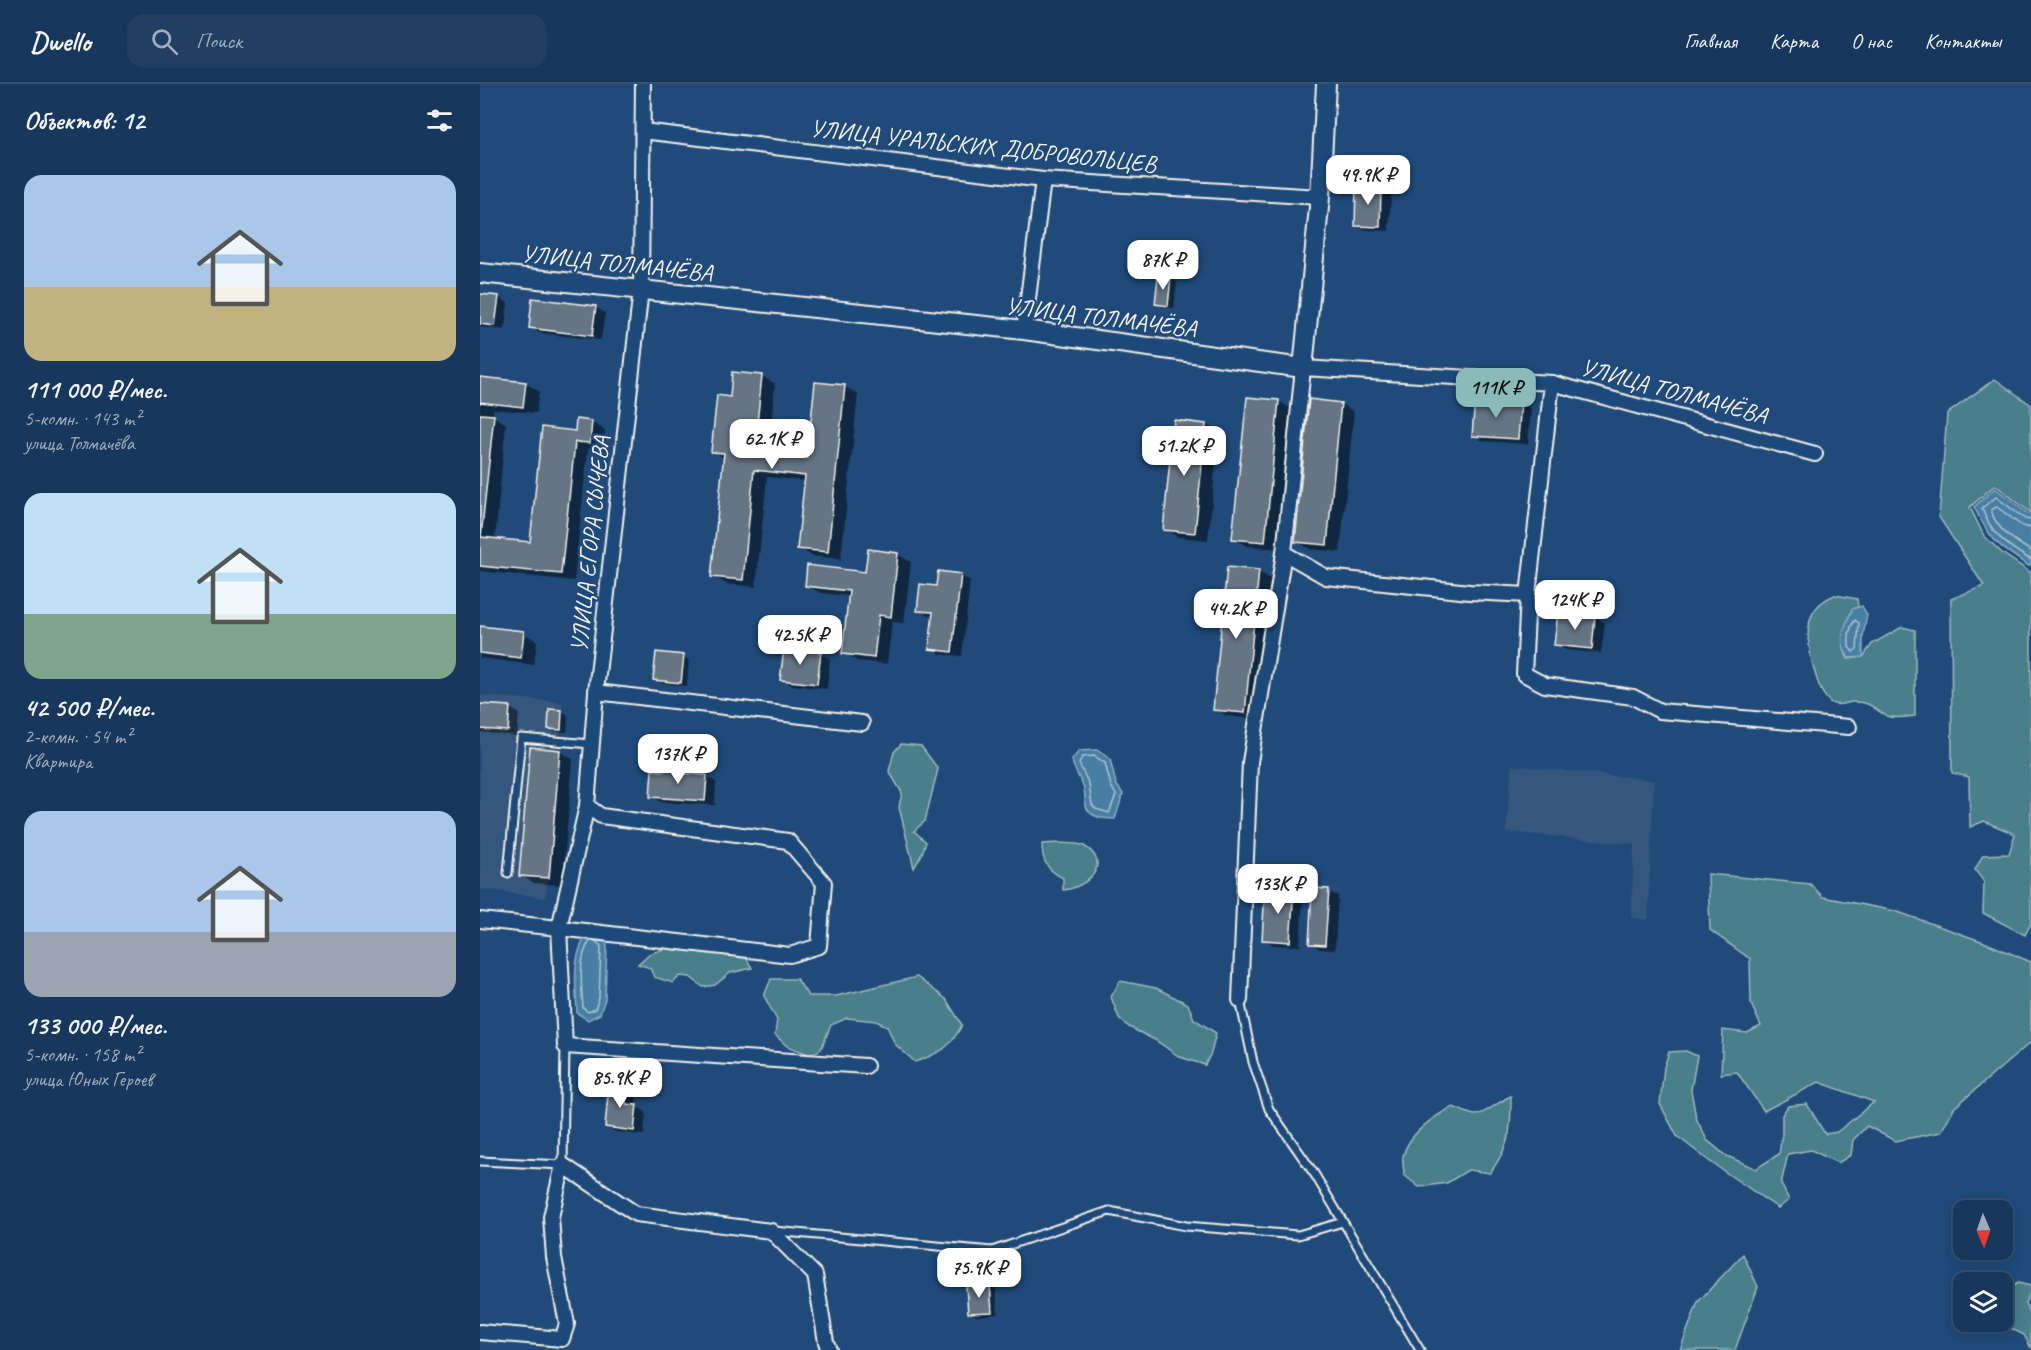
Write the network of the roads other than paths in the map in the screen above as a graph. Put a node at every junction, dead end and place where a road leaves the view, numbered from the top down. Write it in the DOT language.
graph roads {
  1 [pos="643,84"];
  2 [pos="1326,84"];
  3 [pos="643,131"];
  4 [pos="1043,180"];
  5 [pos="1320,197"];
  6 [pos="480,273"];
  7 [pos="641,290"];
  8 [pos="1024,330"];
  9 [pos="1303,368"];
  10 [pos="1552,382"];
  11 [pos="1815,454"];
  12 [pos="1284,553"];
  13 [pos="1528,595"];
  14 [pos="596,692"];
  15 [pos="862,723"];
  16 [pos="1849,727"];
  17 [pos="591,744"];
  18 [pos="587,806"];
  19 [pos="508,873"];
  20 [pos="480,921"];
  21 [pos="559,927"];
  22 [pos="1240,1000"];
  23 [pos="566,1046"];
  24 [pos="866,1066"];
  25 [pos="480,1161"];
  26 [pos="563,1165"];
  27 [pos="1343,1222"];
  28 [pos="771,1231"];
  29 [pos="480,1332"];
  30 [pos="829,1350"];
  31 [pos="1420,1350"];
  1 -- 3 [label="street, УЛИЦА ЕГОРА СЫЧЕВА"];
  2 -- 5 [label="street"];
  3 -- 4 [label="street, УЛИЦА УРАЛЬСКИХ ДОБРОВОЛЬЦЕВ"];
  3 -- 7 [label="street, УЛИЦА ЕГОРА СЫЧЕВА"];
  4 -- 5 [label="street, УЛИЦА УРАЛЬСКИХ ДОБРОВОЛЬЦЕВ"];
  4 -- 8 [label="street"];
  5 -- 9 [label="street"];
  6 -- 7 [label="street, УЛИЦА ТОЛМАЧЁВА"];
  7 -- 8 [label="street, УЛИЦА ТОЛМАЧЁВА"];
  7 -- 14 [label="street, УЛИЦА ЕГОРА СЫЧЕВА"];
  8 -- 9 [label="street, УЛИЦА ТОЛМАЧЁВА"];
  9 -- 10 [label="street, УЛИЦА ТОЛМАЧЁВА"];
  9 -- 12 [label="street"];
  10 -- 11 [label="street, УЛИЦА ТОЛМАЧЁВА"];
  10 -- 13 [label="street"];
  12 -- 13 [label="street"];
  12 -- 22 [label="street"];
  13 -- 16 [label="street"];
  14 -- 15 [label="street"];
  14 -- 17 [label="street, УЛИЦА ЕГОРА СЫЧЕВА"];
  17 -- 18 [label="street, УЛИЦА ЕГОРА СЫЧЕВА"];
  17 -- 19 [label="lane"];
  18 -- 21 [label="street, УЛИЦА ЕГОРА СЫЧЕВА"];
  18 -- 21 [label="street"];
  20 -- 21 [label="street"];
  21 -- 23 [label="street, УЛИЦА ЕГОРА СЫЧЕВА"];
  22 -- 27 [label="lane"];
  23 -- 24 [label="street"];
  23 -- 26 [label="lane"];
  25 -- 26 [label="lane"];
  26 -- 28 [label="street"];
  26 -- 29 [label="street"];
  27 -- 28 [label="lane"];
  27 -- 31 [label="lane"];
  28 -- 30 [label="street"];
}
